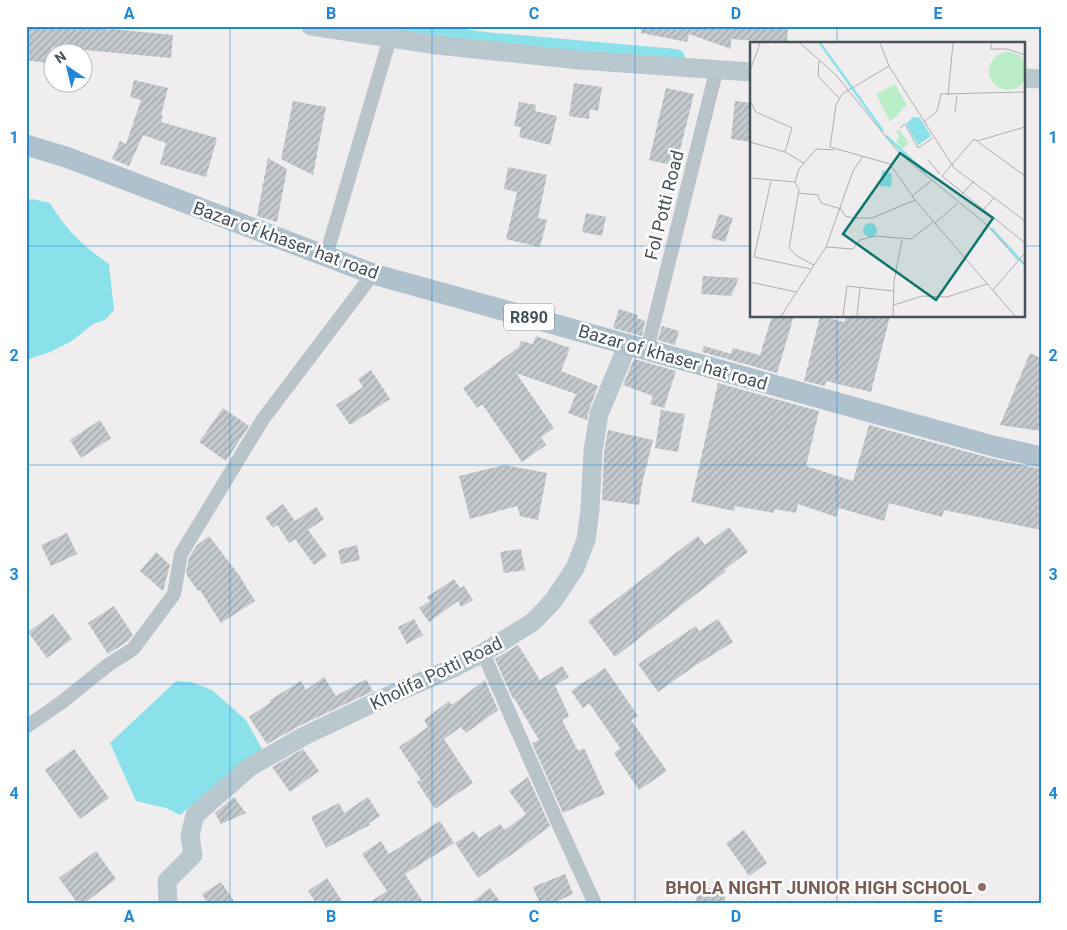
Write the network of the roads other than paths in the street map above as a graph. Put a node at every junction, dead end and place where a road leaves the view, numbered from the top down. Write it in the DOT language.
graph roads {
  1 [pos="311,26"];
  2 [pos="390,38"];
  3 [pos="717,68"];
  4 [pos="750,72"];
  5 [pos="1024,78"];
  6 [pos="1041,79"];
  7 [pos="26,146"];
  8 [pos="326,256"];
  9 [pos="373,274"];
  10 [pos="637,347"];
  11 [pos="1041,457"];
  12 [pos="483,653"];
  13 [pos="26,727"];
  14 [pos="168,904"];
  15 [pos="595,904"];
  1 -- 2 [label="street"];
  2 -- 3 [label="street"];
  2 -- 8 [label="street"];
  3 -- 4 [label="street"];
  3 -- 10 [label="street, Fol Potti Road"];
  5 -- 6 [label="street"];
  7 -- 8 [label="main road, Bazar of khaser hat road / R890"];
  8 -- 9 [label="main road, Bazar of khaser hat road / R890"];
  9 -- 10 [label="main road, Bazar of khaser hat road / R890"];
  9 -- 13 [label="street"];
  10 -- 11 [label="main road, Bazar of khaser hat road / R890"];
  10 -- 12 [label="street, Kholifa Potti Road"];
  12 -- 14 [label="street, Kholifa Potti Road"];
  12 -- 15 [label="street"];
}
